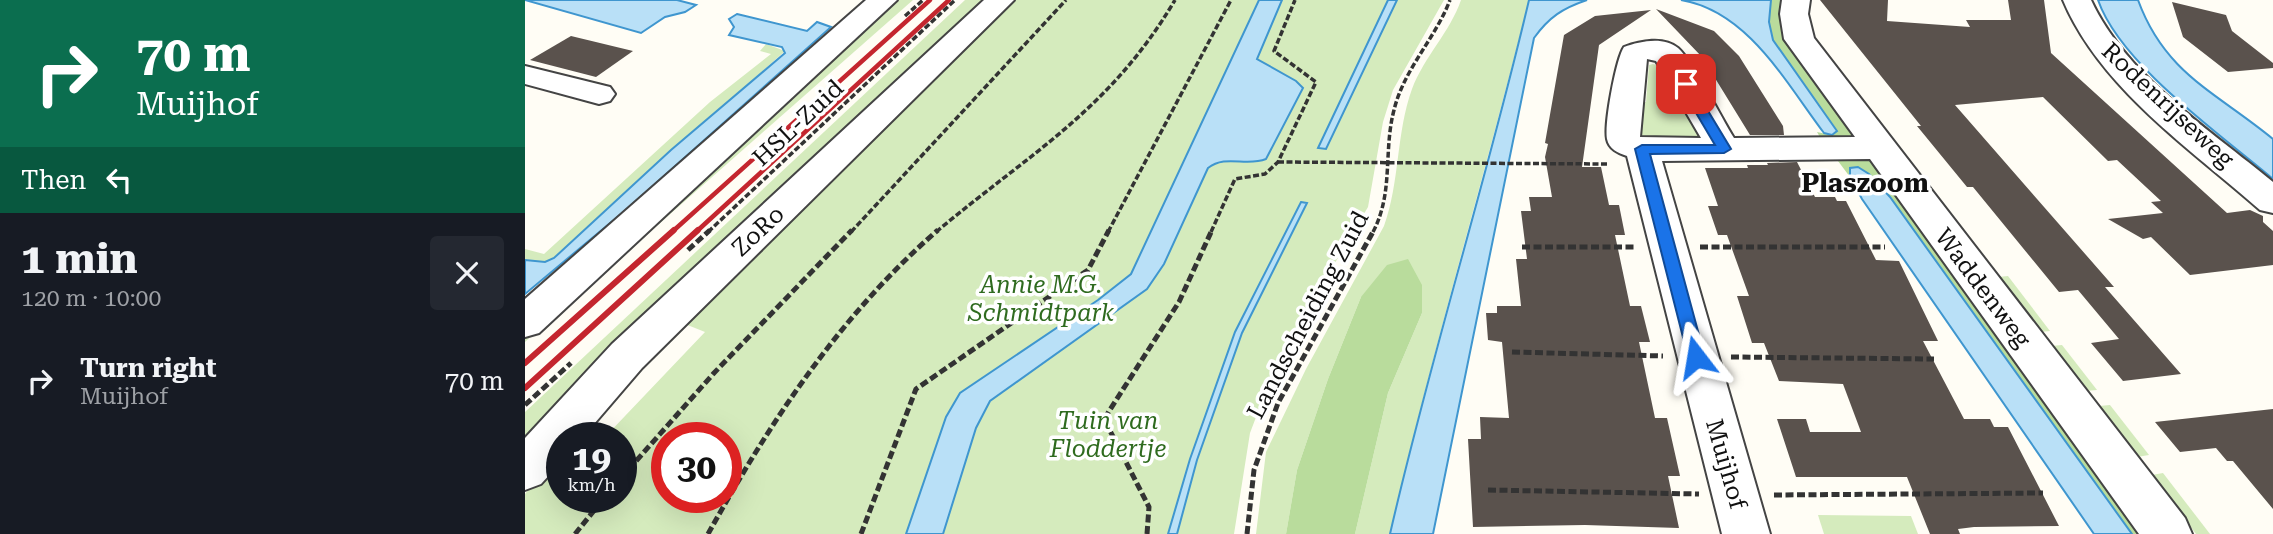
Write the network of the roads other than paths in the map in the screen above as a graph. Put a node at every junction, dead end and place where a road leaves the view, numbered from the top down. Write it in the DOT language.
graph roads {
  1 [pos="883,0"];
  2 [pos="1000,0"];
  3 [pos="1796,0"];
  4 [pos="2077,0"];
  5 [pos="525,75"];
  6 [pos="599,94"];
  7 [pos="1879,148"];
  8 [pos="1724,149"];
  9 [pos="1644,157"];
  10 [pos="2273,201"];
  11 [pos="525,322"];
  12 [pos="525,470"];
  13 [pos="1746,534"];
  14 [pos="2168,534"];
  1 -- 11 [label="street"];
  2 -- 12 [label="street, ZoRo"];
  3 -- 7 [label="street, Waddenweg"];
  4 -- 10 [label="street, Rodenrijseweg"];
  5 -- 6 [label="street"];
  7 -- 8 [label="street"];
  7 -- 14 [label="street, Waddenweg"];
  8 -- 9 [label="street"];
  8 -- 9 [label="street, Muijhof"];
  9 -- 13 [label="street, Muijhof"];
}
